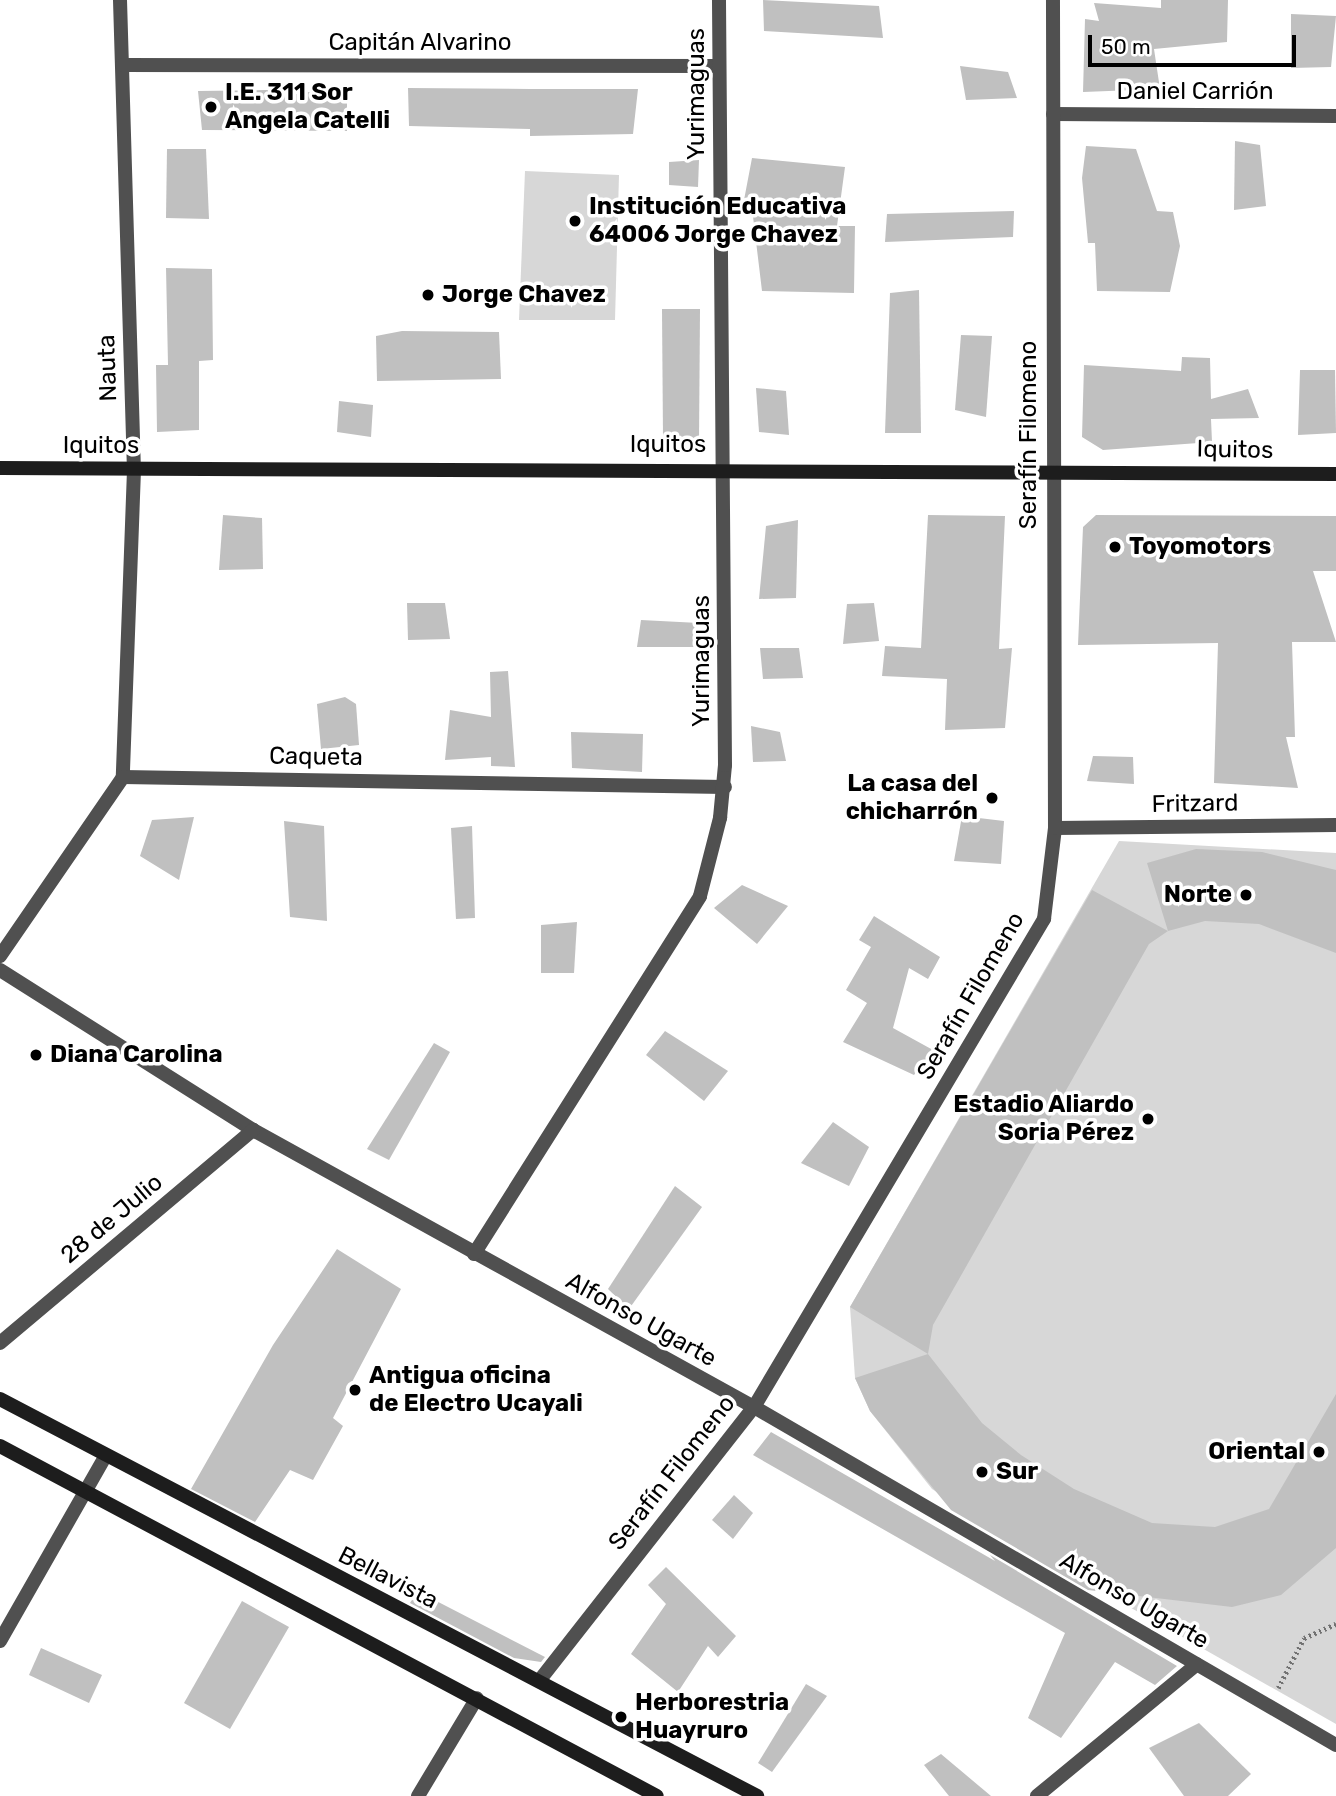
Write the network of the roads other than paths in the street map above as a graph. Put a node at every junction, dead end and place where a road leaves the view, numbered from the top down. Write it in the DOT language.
graph roads {
  1 [pos="120,0"];
  2 [pos="719,0"];
  3 [pos="1053,0"];
  4 [pos="121,65"];
  5 [pos="718,66"];
  6 [pos="1053,114"];
  7 [pos="1336,116"];
  8 [pos="0,468"];
  9 [pos="723,468"];
  10 [pos="134,470"];
  11 [pos="1051,470"];
  12 [pos="1336,474"];
  13 [pos="123,777"];
  14 [pos="725,787"];
  15 [pos="1336,825"];
  16 [pos="1055,828"];
  17 [pos="0,956"];
  18 [pos="0,970"];
  19 [pos="253,1130"];
  20 [pos="474,1254"];
  21 [pos="0,1343"];
  22 [pos="0,1399"];
  23 [pos="754,1407"];
  24 [pos="0,1446"];
  25 [pos="105,1457"];
  26 [pos="85,1494"];
  27 [pos="0,1641"];
  28 [pos="1197,1664"];
  29 [pos="538,1681"];
  30 [pos="477,1698"];
  31 [pos="1336,1745"];
  32 [pos="418,1796"];
  33 [pos="657,1796"];
  34 [pos="757,1796"];
  35 [pos="1037,1796"];
  1 -- 4 [label="street, Nauta"];
  2 -- 5 [label="street, Yurimaguas"];
  3 -- 6 [label="street, Serafín Filomeno"];
  4 -- 5 [label="street, Capitán Alvarino"];
  4 -- 10 [label="street, Nauta"];
  5 -- 9 [label="street, Yurimaguas"];
  6 -- 7 [label="street, Daniel Carrión"];
  6 -- 11 [label="street, Serafín Filomeno"];
  8 -- 10 [label="street, Iquitos"];
  9 -- 10 [label="street, Iquitos"];
  9 -- 11 [label="street, Iquitos"];
  9 -- 14 [label="street, Yurimaguas"];
  10 -- 13 [label="street, Nauta"];
  11 -- 12 [label="street, Iquitos"];
  11 -- 16 [label="street, Serafín Filomeno"];
  13 -- 14 [label="street, Caqueta"];
  13 -- 17 [label="street"];
  14 -- 20 [label="street, Yurimaguas"];
  15 -- 16 [label="street, Fritzard"];
  16 -- 23 [label="street, Serafín Filomeno"];
  18 -- 19 [label="street, Alfonso Ugarte"];
  19 -- 20 [label="street, Alfonso Ugarte"];
  19 -- 21 [label="street, 28 de Julio"];
  20 -- 23 [label="street, Alfonso Ugarte"];
  22 -- 25 [label="street, Bellavista"];
  23 -- 28 [label="street, Alfonso Ugarte"];
  23 -- 29 [label="street, Serafín Filomeno"];
  24 -- 26 [label="street"];
  25 -- 26 [label="street"];
  25 -- 29 [label="street, Bellavista"];
  26 -- 27 [label="street"];
  26 -- 30 [label="street"];
  28 -- 31 [label="street, Alfonso Ugarte"];
  28 -- 35 [label="street"];
  29 -- 34 [label="street, Bellavista"];
  30 -- 32 [label="street"];
  30 -- 33 [label="street"];
}
